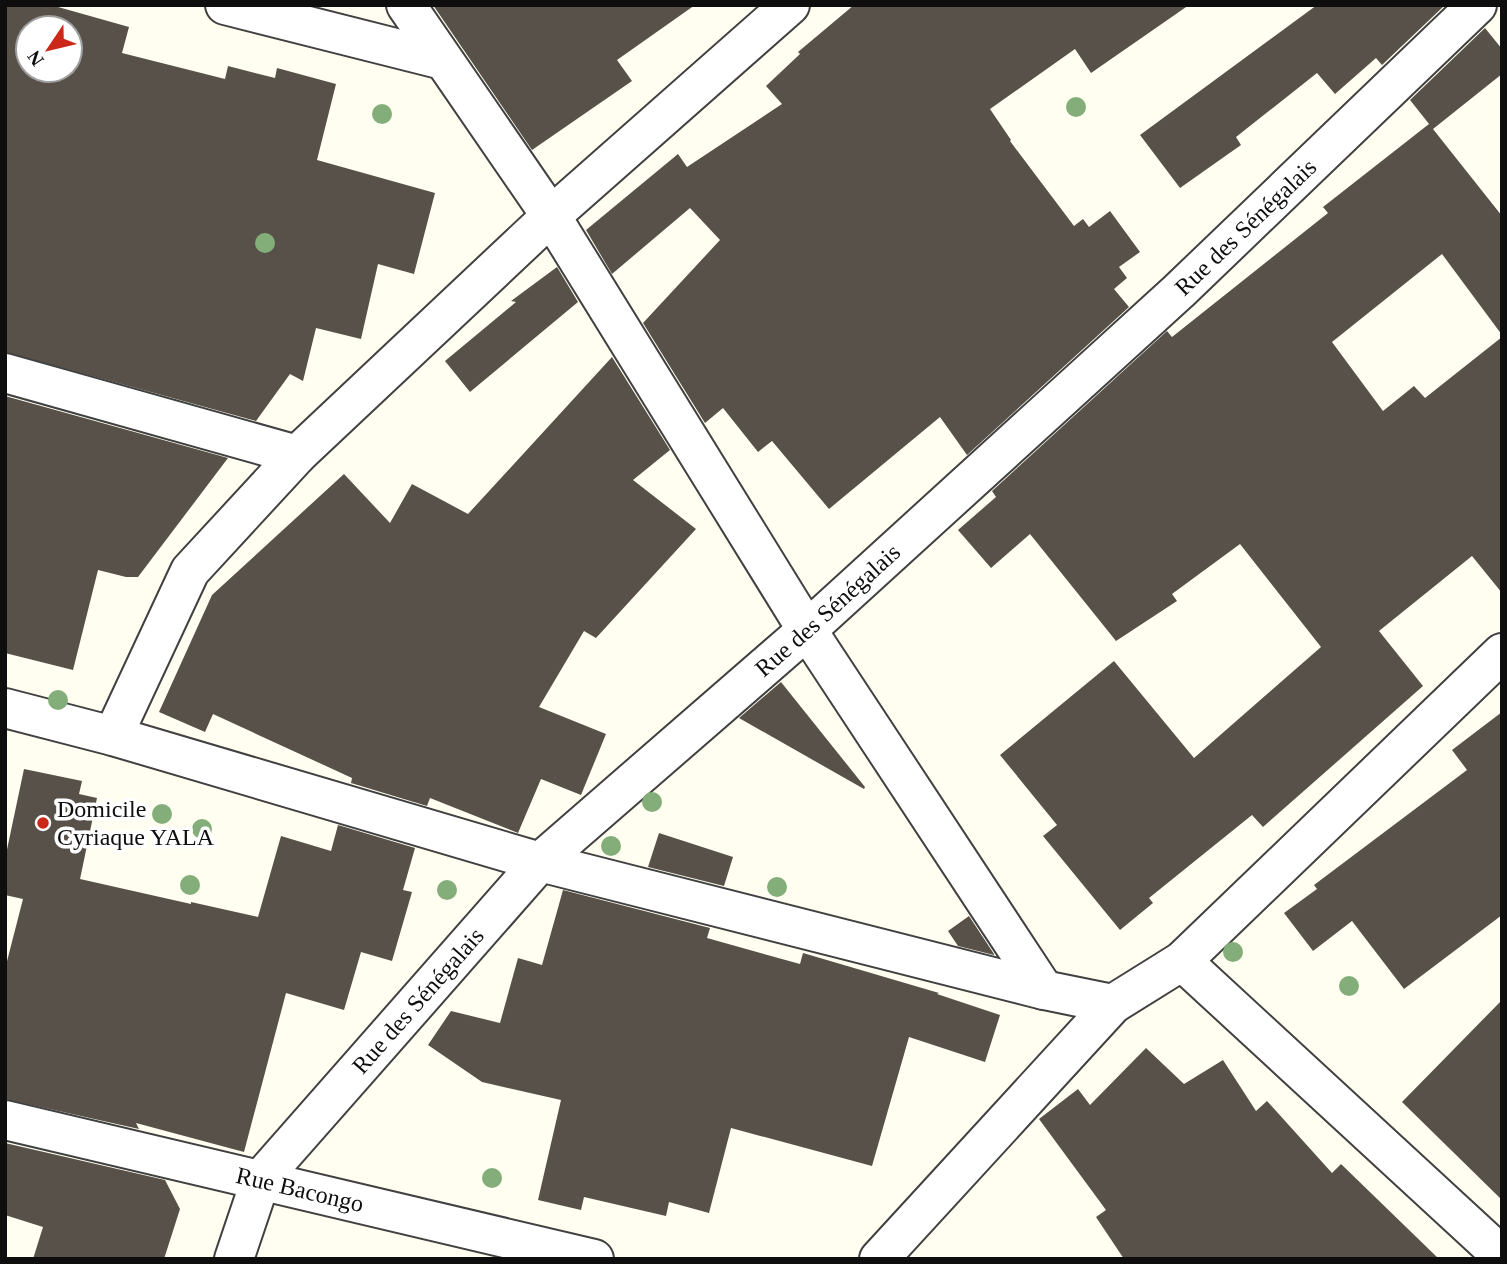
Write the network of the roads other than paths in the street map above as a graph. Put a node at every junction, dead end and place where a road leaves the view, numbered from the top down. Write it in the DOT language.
graph roads {
  1 [pos="225,5"];
  2 [pos="406,5"];
  3 [pos="790,5"];
  4 [pos="1477,5"];
  5 [pos="443,60"];
  6 [pos="551,216"];
  7 [pos="5,373"];
  8 [pos="297,455"];
  9 [pos="807,629"];
  10 [pos="1502,653"];
  11 [pos="5,708"];
  12 [pos="113,736"];
  13 [pos="540,862"];
  14 [pos="1182,961"];
  15 [pos="1044,990"];
  16 [pos="1113,1004"];
  17 [pos="5,1120"];
  18 [pos="261,1179"];
  19 [pos="1502,1256"];
  20 [pos="234,1259"];
  21 [pos="594,1259"];
  22 [pos="879,1259"];
  1 -- 5 [label="street"];
  2 -- 5 [label="street"];
  3 -- 6 [label="street"];
  4 -- 9 [label="street, Rue des Sénégalais"];
  5 -- 6 [label="street"];
  6 -- 8 [label="street"];
  6 -- 9 [label="street"];
  7 -- 8 [label="street"];
  8 -- 12 [label="street"];
  9 -- 13 [label="street, Rue des Sénégalais"];
  9 -- 15 [label="street"];
  10 -- 14 [label="street"];
  11 -- 12 [label="street"];
  12 -- 13 [label="street"];
  13 -- 15 [label="street"];
  13 -- 18 [label="street, Rue des Sénégalais"];
  14 -- 16 [label="street"];
  14 -- 19 [label="street"];
  15 -- 16 [label="street"];
  16 -- 22 [label="street"];
  17 -- 18 [label="street, Rue Bacongo"];
  18 -- 20 [label="street, Rue des Sénégalais"];
  18 -- 21 [label="street, Rue Bacongo"];
}
